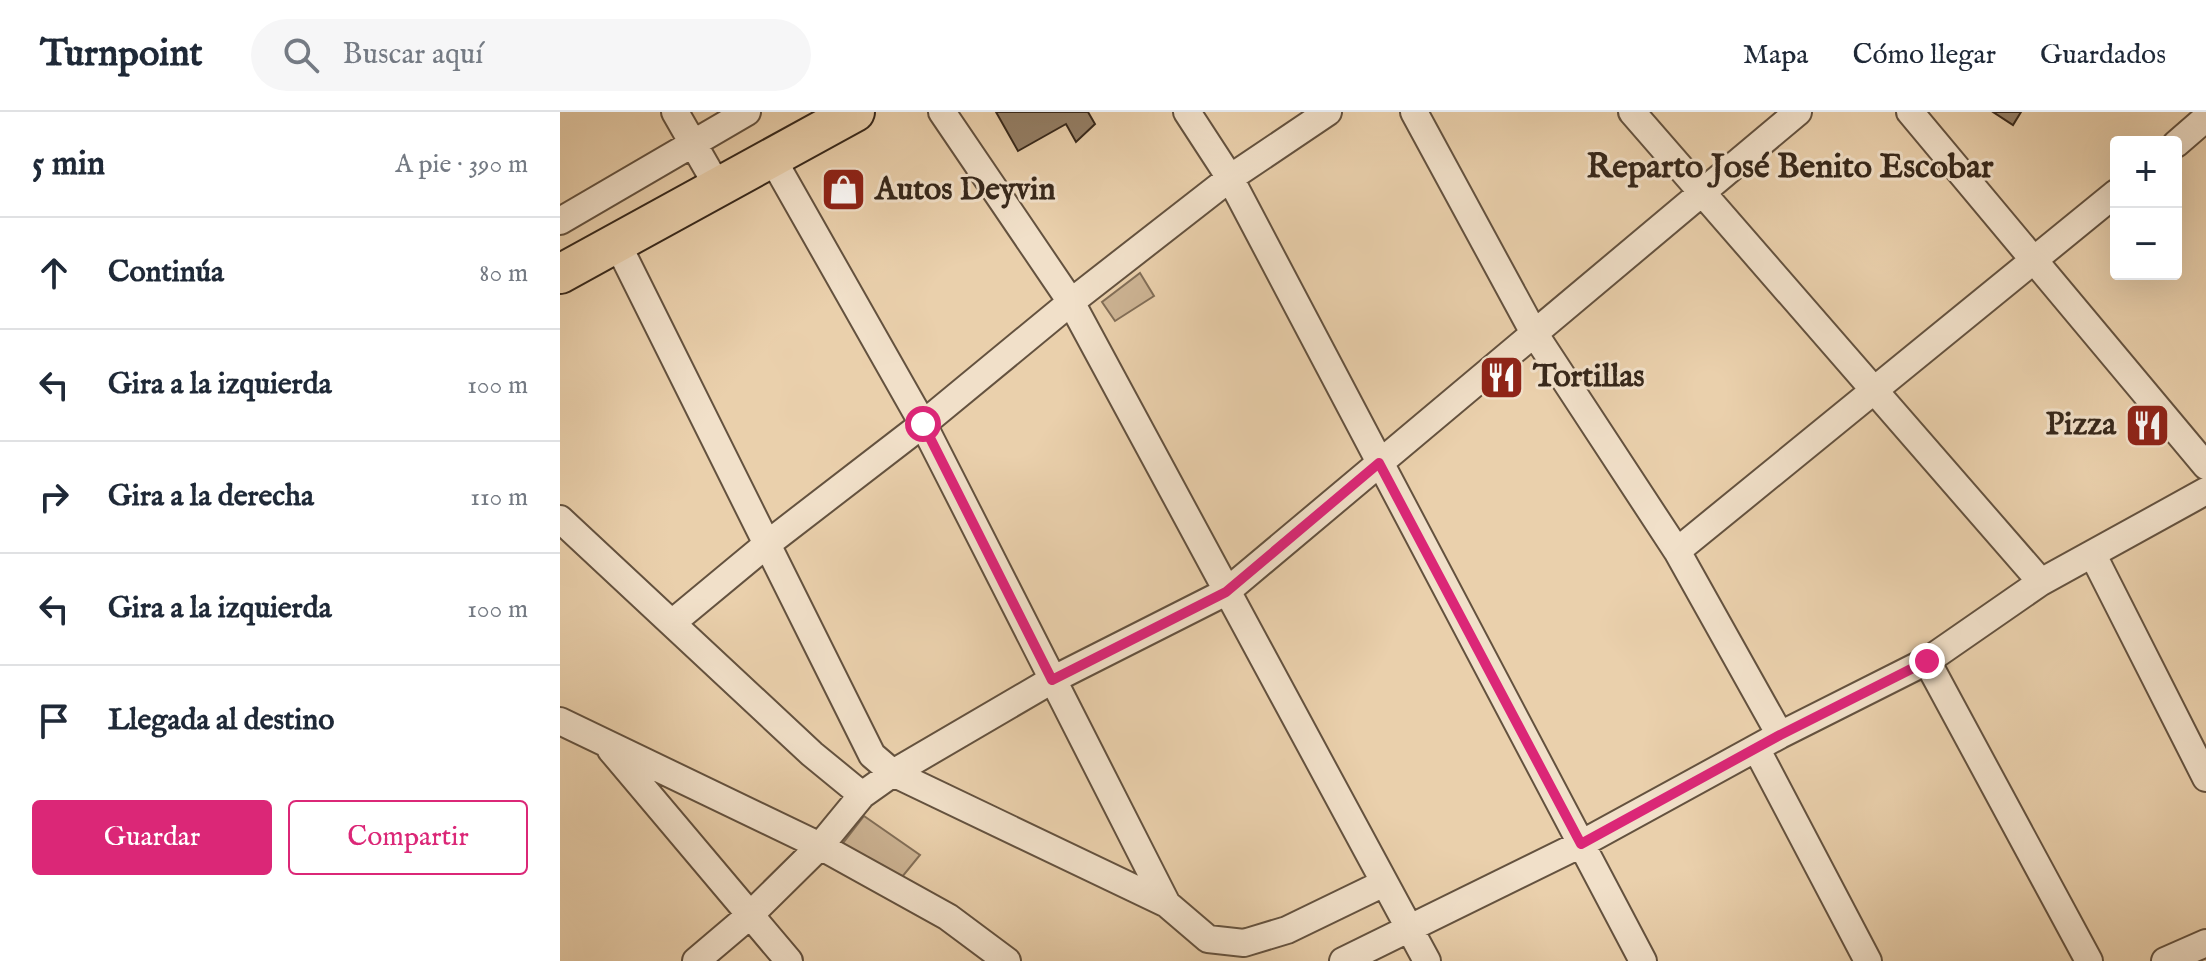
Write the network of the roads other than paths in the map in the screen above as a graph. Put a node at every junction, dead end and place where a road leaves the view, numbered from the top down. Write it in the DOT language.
graph roads {
  1 [pos="675,112"];
  2 [pos="747,112"];
  3 [pos="855,112"];
  4 [pos="942,112"];
  5 [pos="1187,112"];
  6 [pos="1328,112"];
  7 [pos="1414,112"];
  8 [pos="1632,112"];
  9 [pos="1798,112"];
  10 [pos="1910,112"];
  11 [pos="693,143"];
  12 [pos="772,158"];
  13 [pos="1230,178"];
  14 [pos="718,187"];
  15 [pos="1701,193"];
  16 [pos="2110,198"];
  17 [pos="560,221"];
  18 [pos="617,243"];
  19 [pos="2034,261"];
  20 [pos="560,274"];
  21 [pos="1071,302"];
  22 [pos="1534,333"];
  23 [pos="1874,389"];
  24 [pos="923,424"];
  25 [pos="1379,463"];
  26 [pos="2206,466"];
  27 [pos="2206,491"];
  28 [pos="560,519"];
  29 [pos="766,545"];
  30 [pos="1677,551"];
  31 [pos="2093,555"];
  32 [pos="2041,582"];
  33 [pos="1226,592"];
  34 [pos="672,623"];
  35 [pos="1927,661"];
  36 [pos="1052,680"];
  37 [pos="560,721"];
  38 [pos="1780,735"];
  39 [pos="604,742"];
  40 [pos="1756,748"];
  41 [pos="893,773"];
  42 [pos="2206,778"];
  43 [pos="862,795"];
  44 [pos="1581,844"];
  45 [pos="820,846"];
  46 [pos="1384,883"];
  47 [pos="1167,904"];
  48 [pos="749,916"];
  49 [pos="1409,930"];
  50 [pos="2206,943"];
  51 [pos="696,961"];
  52 [pos="789,961"];
  53 [pos="1007,961"];
  54 [pos="1343,961"];
  55 [pos="1427,961"];
  56 [pos="1643,961"];
  57 [pos="1868,961"];
  58 [pos="2089,961"];
  59 [pos="2165,961"];
  1 -- 11 [label="street"];
  2 -- 11 [label="street"];
  3 -- 12 [label="highway"];
  4 -- 21 [label="street"];
  5 -- 13 [label="street"];
  6 -- 13 [label="street"];
  7 -- 22 [label="street"];
  8 -- 15 [label="street"];
  9 -- 15 [label="street"];
  10 -- 19 [label="street"];
  11 -- 14 [label="street"];
  11 -- 17 [label="street"];
  12 -- 14 [label="highway"];
  12 -- 24 [label="street"];
  13 -- 21 [label="street"];
  13 -- 25 [label="street"];
  14 -- 18 [label="highway"];
  15 -- 22 [label="street"];
  15 -- 23 [label="street"];
  16 -- 19 [label="street"];
  18 -- 20 [label="highway"];
  18 -- 29 [label="street"];
  19 -- 23 [label="street"];
  19 -- 26 [label="street"];
  21 -- 24 [label="street"];
  21 -- 33 [label="street"];
  22 -- 25 [label="street"];
  22 -- 30 [label="street"];
  23 -- 30 [label="street"];
  23 -- 32 [label="street"];
  24 -- 29 [label="street"];
  24 -- 36 [label="street"];
  25 -- 33 [label="street"];
  25 -- 44 [label="street"];
  27 -- 31 [label="street"];
  28 -- 34 [label="street"];
  29 -- 34 [label="street"];
  29 -- 41 [label="street"];
  30 -- 38 [label="street"];
  31 -- 32 [label="street"];
  31 -- 42 [label="street"];
  32 -- 35 [label="street"];
  33 -- 36 [label="street"];
  33 -- 46 [label="street"];
  34 -- 43 [label="street"];
  35 -- 38 [label="street"];
  35 -- 58 [label="street"];
  36 -- 41 [label="street"];
  36 -- 47 [label="street"];
  37 -- 39 [label="street"];
  38 -- 40 [label="street"];
  39 -- 45 [label="street"];
  39 -- 48 [label="street"];
  40 -- 44 [label="street"];
  40 -- 57 [label="street"];
  41 -- 43 [label="street"];
  41 -- 47 [label="street"];
  43 -- 45 [label="street"];
  44 -- 49 [label="street"];
  44 -- 56 [label="street"];
  45 -- 48 [label="street"];
  45 -- 53 [label="street"];
  46 -- 47 [label="street"];
  46 -- 49 [label="street"];
  48 -- 51 [label="street"];
  48 -- 52 [label="street"];
  49 -- 54 [label="street"];
  49 -- 55 [label="street"];
  50 -- 59 [label="street"];
}
